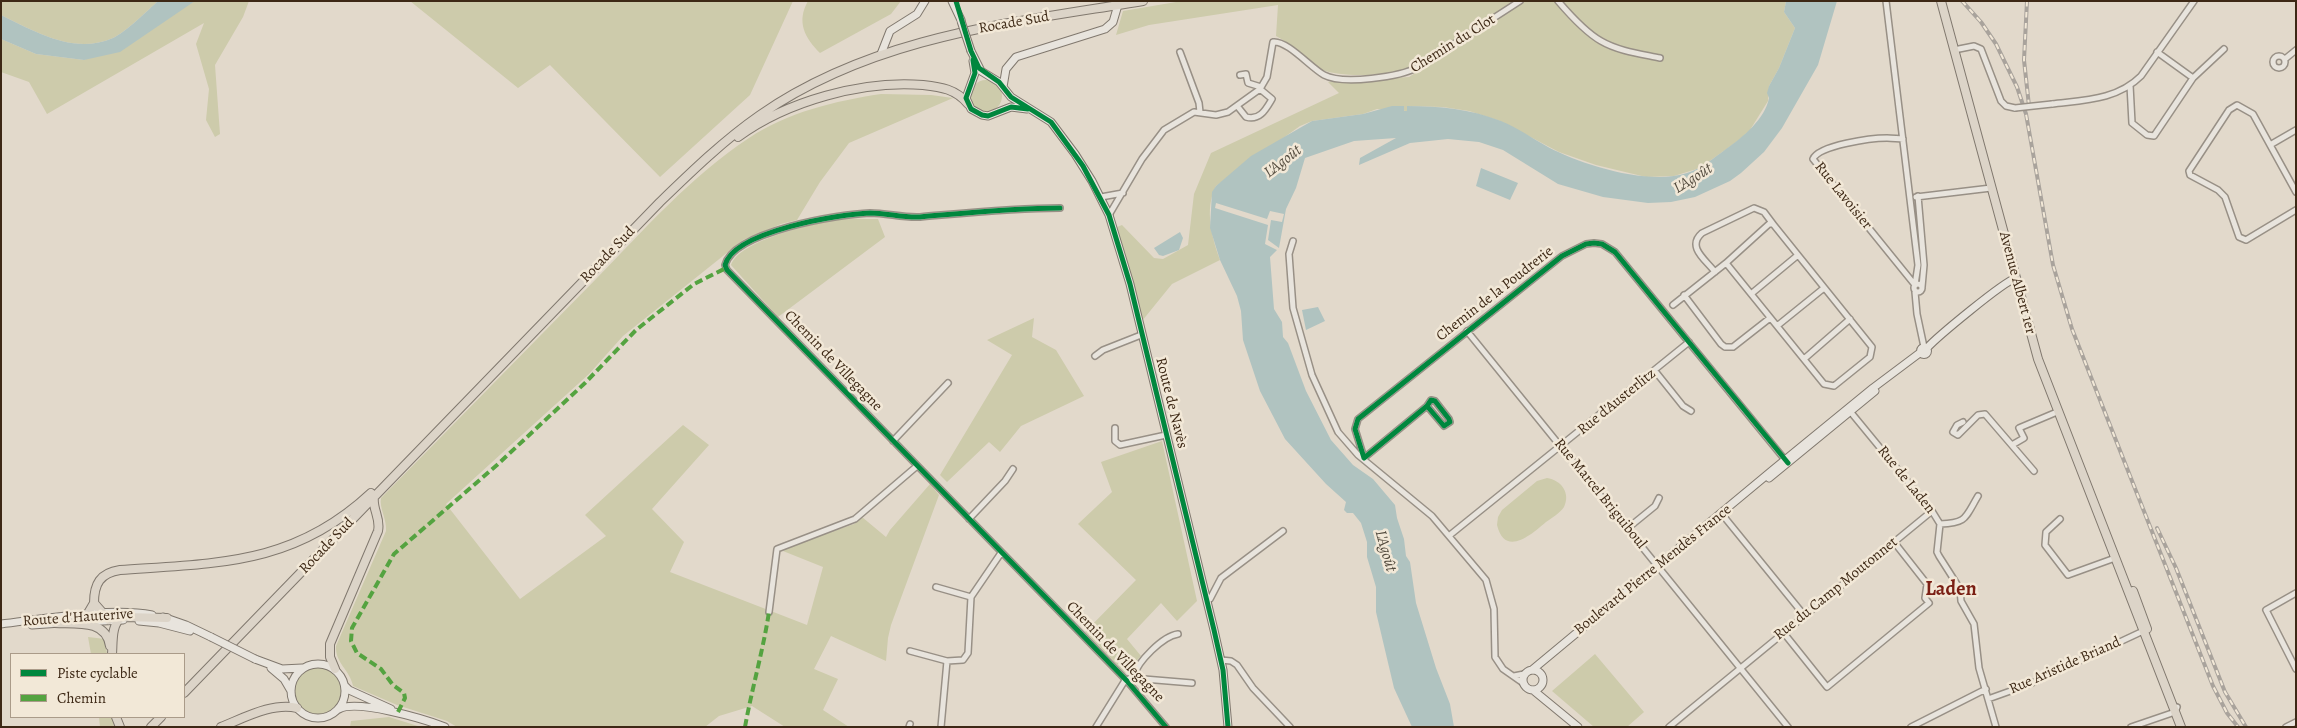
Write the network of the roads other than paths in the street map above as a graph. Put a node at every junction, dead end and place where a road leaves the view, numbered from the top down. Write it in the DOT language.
graph roads {
  1 [pos="925,1"];
  2 [pos="952,1"];
  3 [pos="956,1"];
  4 [pos="1143,1"];
  5 [pos="1520,1"];
  6 [pos="1558,1"];
  7 [pos="1886,1"];
  8 [pos="1941,1"];
  9 [pos="2194,1"];
  10 [pos="1118,5"];
  11 [pos="961,20"];
  12 [pos="2224,49"];
  13 [pos="1954,50"];
  14 [pos="2296,50"];
  15 [pos="972,52"];
  16 [pos="1180,52"];
  17 [pos="2157,52"];
  18 [pos="882,54"];
  19 [pos="1660,58"];
  20 [pos="2285,59"];
  21 [pos="1240,75"];
  22 [pos="990,77"];
  23 [pos="2193,78"];
  24 [pos="972,82"];
  25 [pos="2130,85"];
  26 [pos="1003,88"];
  27 [pos="1260,88"];
  28 [pos="968,104"];
  29 [pos="1238,107"];
  30 [pos="1000,110"];
  31 [pos="1032,110"];
  32 [pos="1200,112"];
  33 [pos="2296,130"];
  34 [pos="1903,139"];
  35 [pos="2270,144"];
  36 [pos="674,188"];
  37 [pos="1991,188"];
  38 [pos="1124,192"];
  39 [pos="2296,192"];
  40 [pos="1918,196"];
  41 [pos="1101,197"];
  42 [pos="1910,197"];
  43 [pos="1060,208"];
  44 [pos="2296,210"];
  45 [pos="1109,215"];
  46 [pos="1773,224"];
  47 [pos="1293,241"];
  48 [pos="1798,256"];
  49 [pos="1726,263"];
  50 [pos="1715,272"];
  51 [pos="2016,278"];
  52 [pos="1915,285"];
  53 [pos="1922,287"];
  54 [pos="1824,288"];
  55 [pos="1915,292"];
  56 [pos="1751,294"];
  57 [pos="1684,295"];
  58 [pos="1673,305"];
  59 [pos="1770,318"];
  60 [pos="1850,319"];
  61 [pos="1778,326"];
  62 [pos="1467,331"];
  63 [pos="1141,334"];
  64 [pos="1921,335"];
  65 [pos="1934,340"];
  66 [pos="1689,342"];
  67 [pos="1924,349"];
  68 [pos="1095,356"];
  69 [pos="1804,359"];
  70 [pos="1654,371"];
  71 [pos="948,383"];
  72 [pos="1427,406"];
  73 [pos="1849,410"];
  74 [pos="1691,411"];
  75 [pos="2057,412"];
  76 [pos="1963,422"];
  77 [pos="1115,428"];
  78 [pos="1166,435"];
  79 [pos="433,436"];
  80 [pos="1357,436"];
  81 [pos="892,441"];
  82 [pos="1348,443"];
  83 [pos="2012,445"];
  84 [pos="1561,446"];
  85 [pos="1364,458"];
  86 [pos="1787,461"];
  87 [pos="917,466"];
  88 [pos="1013,469"];
  89 [pos="2034,471"];
  90 [pos="1978,496"];
  91 [pos="374,497"];
  92 [pos="1659,498"];
  93 [pos="1932,511"];
  94 [pos="1722,513"];
  95 [pos="969,519"];
  96 [pos="2060,519"];
  97 [pos="1940,524"];
  98 [pos="1628,528"];
  99 [pos="1283,530"];
  100 [pos="1450,536"];
  101 [pos="1894,542"];
  102 [pos="1001,553"];
  103 [pos="2116,558"];
  104 [pos="1658,565"];
  105 [pos="936,587"];
  106 [pos="2296,593"];
  107 [pos="971,597"];
  108 [pos="1207,600"];
  109 [pos="94,603"];
  110 [pos="769,612"];
  111 [pos="101,614"];
  112 [pos="87,615"];
  113 [pos="1804,615"];
  114 [pos="167,618"];
  115 [pos="113,620"];
  116 [pos="54,623"];
  117 [pos="1,625"];
  118 [pos="1783,632"];
  119 [pos="2141,632"];
  120 [pos="1178,634"];
  121 [pos="211,637"];
  122 [pos="910,651"];
  123 [pos="112,653"];
  124 [pos="112,653"];
  125 [pos="1547,656"];
  126 [pos="1221,660"];
  127 [pos="947,661"];
  128 [pos="266,664"];
  129 [pos="303,668"];
  130 [pos="1740,668"];
  131 [pos="335,669"];
  132 [pos="2296,669"];
  133 [pos="1532,670"];
  134 [pos="1524,674"];
  135 [pos="1511,675"];
  136 [pos="1542,675"];
  137 [pos="1134,676"];
  138 [pos="1126,681"];
  139 [pos="1192,683"];
  140 [pos="1523,683"];
  141 [pos="1543,683"];
  142 [pos="345,686"];
  143 [pos="1986,689"];
  144 [pos="1533,690"];
  145 [pos="291,691"];
  146 [pos="185,692"];
  147 [pos="1988,699"];
  148 [pos="1550,703"];
  149 [pos="297,708"];
  150 [pos="338,710"];
  151 [pos="2176,710"];
  152 [pos="398,712"];
  153 [pos="160,718"];
  154 [pos="2296,722"];
  155 [pos="151,727"];
  156 [pos="221,727"];
  157 [pos="445,727"];
  158 [pos="941,727"];
  159 [pos="1096,727"];
  160 [pos="1166,727"];
  161 [pos="1228,727"];
  162 [pos="1290,727"];
  163 [pos="1578,727"];
  164 [pos="1670,727"];
  165 [pos="1788,727"];
  166 [pos="1911,727"];
  167 [pos="1996,727"];
  168 [pos="2131,727"];
  169 [pos="2180,727"];
  170 [pos="2185,727"];
  171 [pos="2286,727"];
  1 -- 18 [label="main road"];
  2 -- 11 [label="main road, Route de Navès"];
  3 -- 11 [label="main road, Route de Navès"];
  4 -- 10 [label="main road, Rocade Sud"];
  5 -- 27 [label="street, Chemin du Clot"];
  6 -- 19 [label="street"];
  7 -- 34 [label="street"];
  8 -- 13 [label="main road, Avenue Albert 1er"];
  9 -- 17 [label="street"];
  10 -- 18 [label="main road, Rocade Sud"];
  10 -- 26 [label="main road"];
  11 -- 15 [label="main road, Route de Navès, bridge"];
  12 -- 23 [label="street"];
  13 -- 25 [label="street, bridge"];
  13 -- 37 [label="main road, Avenue Albert 1er"];
  14 -- 20 [label="street"];
  15 -- 22 [label="main road, Route de Navès"];
  15 -- 24 [label="main road, Route de Navès"];
  16 -- 32 [label="street"];
  17 -- 23 [label="street"];
  17 -- 25 [label="street"];
  18 -- 36 [label="main road, Rocade Sud"];
  21 -- 27 [label="street"];
  22 -- 24 [label="main road"];
  22 -- 26 [label="main road, Route de Navès"];
  23 -- 25 [label="street"];
  24 -- 28 [label="main road, Route de Navès"];
  26 -- 30 [label="main road"];
  26 -- 31 [label="main road, Route de Navès"];
  27 -- 29 [label="street"];
  27 -- 29 [label="street"];
  28 -- 30 [label="main road"];
  28 -- 36 [label="main road"];
  29 -- 32 [label="street"];
  30 -- 31 [label="main road"];
  31 -- 41 [label="main road, Route de Navès"];
  32 -- 38 [label="street"];
  33 -- 35 [label="street"];
  34 -- 42 [label="street"];
  34 -- 52 [label="street, Rue Lavoisier"];
  35 -- 39 [label="street"];
  35 -- 44 [label="street"];
  36 -- 79 [label="main road, Rocade Sud"];
  37 -- 40 [label="street"];
  37 -- 51 [label="main road, Avenue Albert 1er"];
  38 -- 41 [label="street"];
  38 -- 45 [label="street"];
  40 -- 42 [label="street"];
  40 -- 53 [label="street"];
  41 -- 45 [label="main road, Route de Navès"];
  42 -- 52 [label="street"];
  43 -- 81 [label="street, Chemin de Villegagne"];
  45 -- 63 [label="main road, Route de Navès"];
  46 -- 48 [label="street"];
  46 -- 49 [label="street"];
  46 -- 50 [label="street"];
  47 -- 82 [label="street"];
  48 -- 54 [label="street"];
  48 -- 56 [label="street"];
  49 -- 50 [label="street"];
  49 -- 56 [label="street"];
  50 -- 57 [label="street"];
  51 -- 65 [label="main road, Boulevard Pierre Mendès France"];
  51 -- 75 [label="main road, Avenue Albert 1er"];
  52 -- 53 [label="street"];
  52 -- 55 [label="street"];
  53 -- 55 [label="street"];
  54 -- 60 [label="street"];
  54 -- 61 [label="street"];
  55 -- 64 [label="street"];
  56 -- 59 [label="street"];
  57 -- 58 [label="street"];
  57 -- 59 [label="street"];
  59 -- 61 [label="street"];
  60 -- 69 [label="street"];
  60 -- 69 [label="street"];
  61 -- 69 [label="street"];
  62 -- 66 [label="street, Chemin de la Poudrerie"];
  62 -- 80 [label="street, Chemin de la Poudrerie"];
  62 -- 84 [label="street, Rue Marcel Briguiboul"];
  63 -- 68 [label="street"];
  63 -- 78 [label="main road, Route de Navès"];
  64 -- 65 [label="street"];
  64 -- 67 [label="street"];
  65 -- 67 [label="main road, Boulevard Pierre Mendès France"];
  66 -- 70 [label="street, Rue d'Austerlitz"];
  66 -- 86 [label="street, Chemin de la Poudrerie"];
  67 -- 73 [label="main road, Boulevard Pierre Mendès France"];
  70 -- 74 [label="street"];
  70 -- 84 [label="street, Rue d'Austerlitz"];
  71 -- 81 [label="street"];
  72 -- 72 [label="street"];
  72 -- 85 [label="street"];
  73 -- 86 [label="main road, Boulevard Pierre Mendès France"];
  73 -- 93 [label="street, Rue de Laden"];
  75 -- 83 [label="street"];
  75 -- 103 [label="main road, Avenue Albert 1er"];
  76 -- 83 [label="street"];
  77 -- 78 [label="street"];
  78 -- 108 [label="main road, Route de Navès"];
  79 -- 91 [label="main road, Rocade Sud"];
  79 -- 109 [label="main road"];
  80 -- 82 [label="street"];
  80 -- 85 [label="street"];
  81 -- 87 [label="street, Chemin de Villegagne"];
  82 -- 85 [label="street"];
  83 -- 89 [label="street"];
  84 -- 98 [label="street, Rue Marcel Briguiboul"];
  84 -- 100 [label="street, Rue d'Austerlitz"];
  85 -- 100 [label="street"];
  86 -- 94 [label="main road, Boulevard Pierre Mendès France"];
  87 -- 95 [label="street, Chemin de Villegagne"];
  87 -- 110 [label="street"];
  88 -- 95 [label="street"];
  90 -- 97 [label="street"];
  91 -- 131 [label="main road"];
  91 -- 146 [label="main road, Rocade Sud"];
  92 -- 98 [label="street"];
  93 -- 97 [label="street, Rue de Laden"];
  93 -- 101 [label="street, Rue du Camp Moutonnet"];
  94 -- 104 [label="main road, Boulevard Pierre Mendès France"];
  94 -- 113 [label="street"];
  95 -- 102 [label="street, Chemin de Villegagne"];
  96 -- 103 [label="street"];
  97 -- 143 [label="street, Rue de Laden"];
  98 -- 104 [label="street, Rue Marcel Briguiboul"];
  99 -- 108 [label="street"];
  100 -- 135 [label="street"];
  101 -- 113 [label="street, Rue du Camp Moutonnet"];
  101 -- 118 [label="street"];
  102 -- 107 [label="street"];
  102 -- 138 [label="street, Chemin de Villegagne"];
  103 -- 151 [label="main road, Avenue Albert 1er"];
  104 -- 125 [label="main road, Boulevard Pierre Mendès France"];
  104 -- 130 [label="street, Rue Marcel Briguiboul"];
  105 -- 107 [label="street"];
  106 -- 132 [label="street"];
  107 -- 127 [label="street"];
  108 -- 126 [label="main road, Route de Navès"];
  109 -- 111 [label="main road"];
  109 -- 112 [label="main road"];
  111 -- 112 [label="main road, Route d'Hauterive"];
  111 -- 114 [label="main road, Route d'Hauterive"];
  111 -- 115 [label="main road"];
  112 -- 117 [label="main road, Route d'Hauterive"];
  113 -- 118 [label="street, Rue du Camp Moutonnet"];
  114 -- 115 [label="main road"];
  114 -- 121 [label="main road, Route d'Hauterive"];
  115 -- 116 [label="main road, Route d'Hauterive"];
  115 -- 121 [label="main road, Route d'Hauterive"];
  115 -- 123 [label="main road"];
  116 -- 117 [label="main road, Route d'Hauterive"];
  116 -- 124 [label="main road"];
  118 -- 130 [label="street, Rue du Camp Moutonnet"];
  119 -- 147 [label="street, Rue Aristide Briand"];
  120 -- 137 [label="street"];
  121 -- 128 [label="main road, Route d'Hauterive, bridge"];
  122 -- 127 [label="street"];
  125 -- 133 [label="main road, Boulevard Pierre Mendès France"];
  125 -- 136 [label="main road"];
  126 -- 161 [label="main road, Route de Navès"];
  126 -- 162 [label="street"];
  127 -- 158 [label="street"];
  128 -- 129 [label="main road, Route d'Hauterive"];
  128 -- 145 [label="main road, Route d'Hauterive"];
  129 -- 131 [label="main road, Route d'Hauterive"];
  129 -- 145 [label="main road"];
  130 -- 164 [label="street, Rue du Camp Moutonnet"];
  130 -- 165 [label="street, Rue Marcel Briguiboul"];
  131 -- 142 [label="main road"];
  133 -- 134 [label="main road"];
  133 -- 136 [label="main road"];
  134 -- 135 [label="street"];
  134 -- 140 [label="main road"];
  135 -- 140 [label="street"];
  136 -- 141 [label="main road"];
  137 -- 138 [label="street"];
  137 -- 139 [label="street"];
  138 -- 159 [label="street"];
  138 -- 160 [label="street, Chemin de Villegagne"];
  140 -- 144 [label="main road"];
  141 -- 144 [label="main road"];
  141 -- 148 [label="main road"];
  142 -- 150 [label="main road"];
  142 -- 152 [label="main road"];
  143 -- 147 [label="street, Rue de Laden"];
  143 -- 166 [label="street"];
  144 -- 148 [label="main road"];
  145 -- 149 [label="main road, Route d'Hauterive"];
  147 -- 167 [label="street, Rue de Laden"];
  148 -- 163 [label="main road"];
  149 -- 150 [label="main road"];
  149 -- 156 [label="main road"];
  150 -- 152 [label="main road"];
  151 -- 168 [label="street"];
  151 -- 169 [label="main road, Avenue Albert 1er"];
  151 -- 170 [label="main road, Avenue Albert 1er"];
  152 -- 157 [label="main road"];
  153 -- 155 [label="main road"];
  154 -- 171 [label="street"];
}
